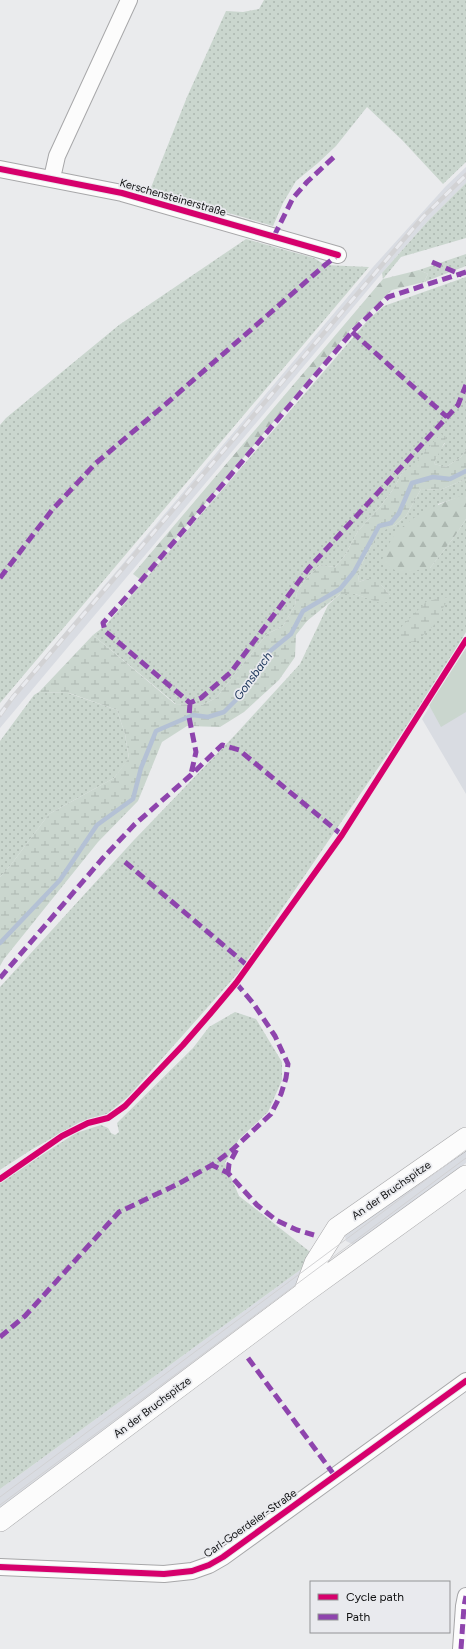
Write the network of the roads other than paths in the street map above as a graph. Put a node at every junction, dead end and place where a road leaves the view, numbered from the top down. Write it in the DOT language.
graph roads {
  1 [pos="129,0"];
  2 [pos="0,169"];
  3 [pos="52,178"];
  4 [pos="338,255"];
  5 [pos="466,1138"];
  6 [pos="466,1176"];
  7 [pos="337,1228"];
  8 [pos="361,1252"];
  9 [pos="304,1293"];
  10 [pos="466,1381"];
  11 [pos="0,1521"];
  12 [pos="0,1554"];
  13 [pos="3,1568"];
  14 [pos="466,1596"];
  15 [pos="461,1649"];
  1 -- 3 [label="street"];
  2 -- 3 [label="street, Kerschensteinerstraße"];
  3 -- 4 [label="street, Kerschensteinerstraße"];
  5 -- 7 [label="main road, An der Bruchspitze"];
  6 -- 8 [label="main road, An der Bruchspitze"];
  7 -- 8 [label="main road"];
  7 -- 9 [label="main road, An der Bruchspitze"];
  8 -- 9 [label="main road, An der Bruchspitze"];
  9 -- 11 [label="main road, An der Bruchspitze"];
  10 -- 13 [label="street, Carl-Goerdeler-Straße"];
  12 -- 13 [label="street, Carl-Goerdeler-Straße"];
  14 -- 15 [label="street"];
}
